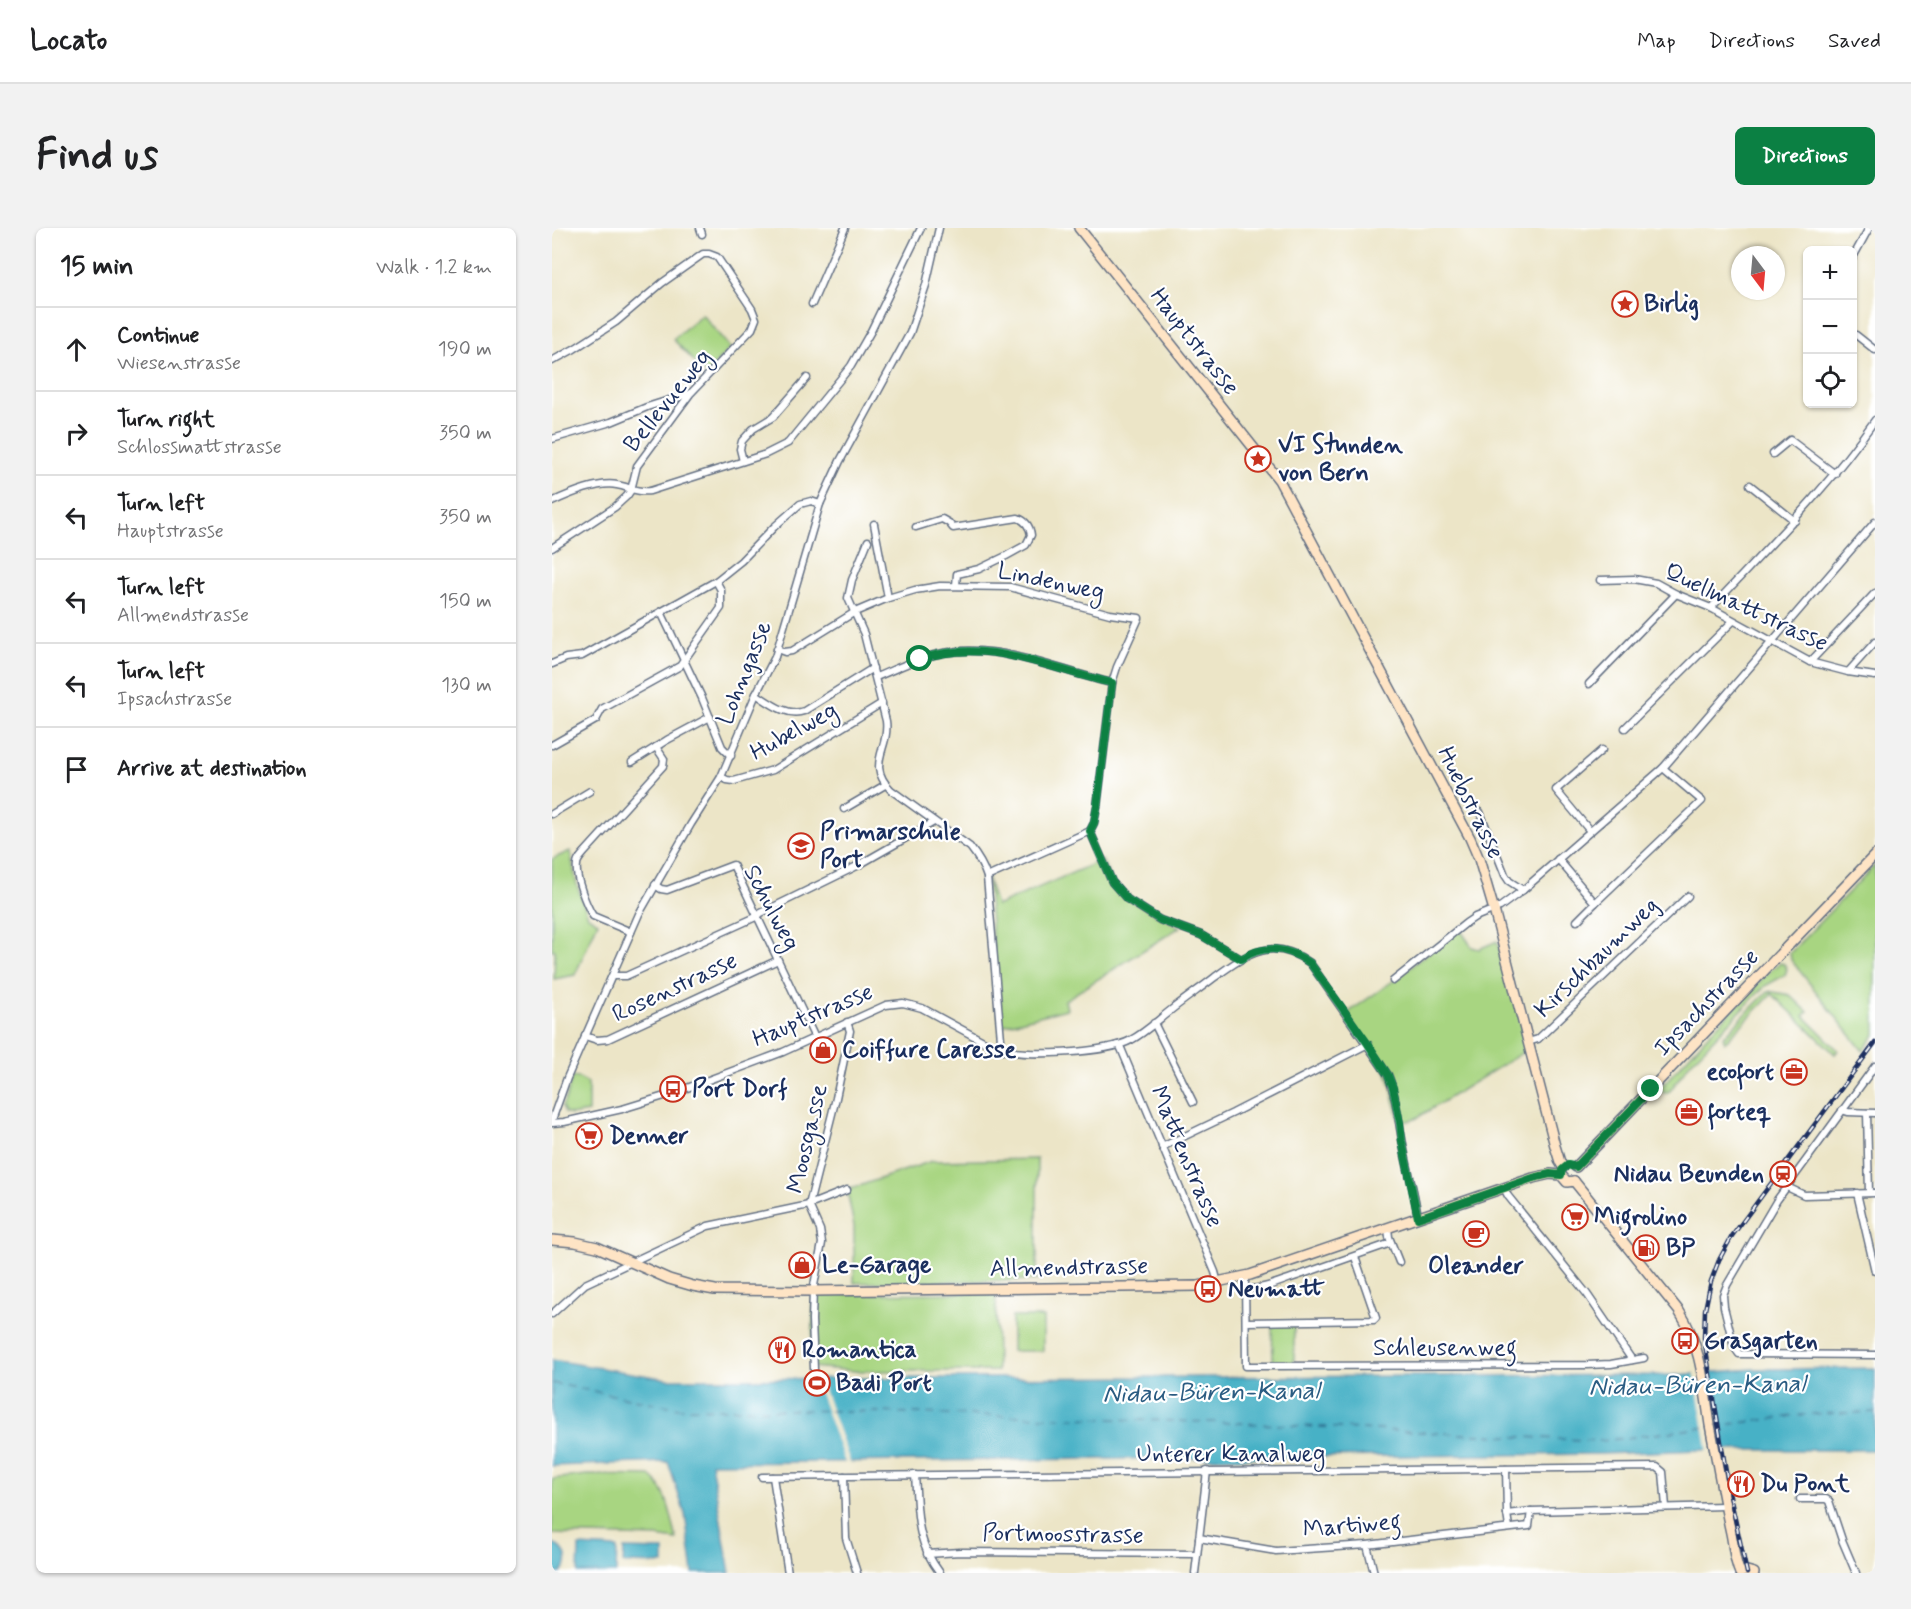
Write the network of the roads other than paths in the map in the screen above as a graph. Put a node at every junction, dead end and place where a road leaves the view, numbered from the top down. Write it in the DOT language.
graph roads {
  1 [pos="845,228"];
  2 [pos="921,228"];
  3 [pos="939,228"];
  4 [pos="1079,228"];
  5 [pos="1869,228"];
  6 [pos="1857,250"];
  7 [pos="812,304"];
  8 [pos="1857,336"];
  9 [pos="1875,350"];
  10 [pos="552,361"];
  11 [pos="807,378"];
  12 [pos="690,394"];
  13 [pos="1875,420"];
  14 [pos="552,439"];
  15 [pos="1773,454"];
  16 [pos="743,461"];
  17 [pos="1835,474"];
  18 [pos="1279,480"];
  19 [pos="1750,485"];
  20 [pos="631,490"];
  21 [pos="552,502"];
  22 [pos="820,504"];
  23 [pos="1795,521"];
  24 [pos="1875,522"];
  25 [pos="874,524"];
  26 [pos="916,527"];
  27 [pos="868,541"];
  28 [pos="552,548"];
  29 [pos="1600,580"];
  30 [pos="716,581"];
  31 [pos="956,585"];
  32 [pos="1875,593"];
  33 [pos="1676,594"];
  34 [pos="888,598"];
  35 [pos="1711,608"];
  36 [pos="661,612"];
  37 [pos="855,612"];
  38 [pos="1733,621"];
  39 [pos="1772,642"];
  40 [pos="1875,642"];
  41 [pos="777,650"];
  42 [pos="684,659"];
  43 [pos="1810,662"];
  44 [pos="552,664"];
  45 [pos="873,668"];
  46 [pos="1848,672"];
  47 [pos="1875,676"];
  48 [pos="876,677"];
  49 [pos="1112,683"];
  50 [pos="1589,684"];
  51 [pos="756,694"];
  52 [pos="882,703"];
  53 [pos="710,717"];
  54 [pos="1625,728"];
  55 [pos="552,745"];
  56 [pos="656,747"];
  57 [pos="1602,750"];
  58 [pos="731,756"];
  59 [pos="632,762"];
  60 [pos="1663,768"];
  61 [pos="721,777"];
  62 [pos="885,784"];
  63 [pos="590,791"];
  64 [pos="844,809"];
  65 [pos="1480,813"];
  66 [pos="552,814"];
  67 [pos="934,822"];
  68 [pos="1090,831"];
  69 [pos="1590,831"];
  70 [pos="1875,855"];
  71 [pos="1558,859"];
  72 [pos="987,877"];
  73 [pos="655,885"];
  74 [pos="1523,890"];
  75 [pos="1688,896"];
  76 [pos="1595,903"];
  77 [pos="1494,910"];
  78 [pos="758,916"];
  79 [pos="1577,921"];
  80 [pos="631,932"];
  81 [pos="1241,959"];
  82 [pos="778,960"];
  83 [pos="613,976"];
  84 [pos="1393,981"];
  85 [pos="847,1022"];
  86 [pos="1154,1023"];
  87 [pos="585,1035"];
  88 [pos="815,1038"];
  89 [pos="1528,1042"];
  90 [pos="1368,1044"];
  91 [pos="1120,1046"];
  92 [pos="1002,1051"];
  93 [pos="1875,1066"];
  94 [pos="1194,1102"];
  95 [pos="1842,1110"];
  96 [pos="1867,1113"];
  97 [pos="1875,1113"];
  98 [pos="552,1121"];
  99 [pos="1162,1147"];
  100 [pos="1576,1167"];
  101 [pos="1562,1171"];
  102 [pos="1574,1181"];
  103 [pos="1786,1187"];
  104 [pos="1504,1188"];
  105 [pos="847,1190"];
  106 [pos="1857,1193"];
  107 [pos="1872,1193"];
  108 [pos="809,1205"];
  109 [pos="1418,1218"];
  110 [pos="1388,1228"];
  111 [pos="552,1240"];
  112 [pos="1391,1243"];
  113 [pos="1355,1257"];
  114 [pos="630,1262"];
  115 [pos="1399,1262"];
  116 [pos="1875,1271"];
  117 [pos="1245,1277"];
  118 [pos="1218,1283"];
  119 [pos="1246,1289"];
  120 [pos="813,1291"];
  121 [pos="552,1314"];
  122 [pos="1247,1322"];
  123 [pos="1875,1355"];
  124 [pos="1644,1358"];
  125 [pos="1632,1360"];
  126 [pos="814,1369"];
  127 [pos="1506,1470"];
  128 [pos="1207,1471"];
  129 [pos="915,1475"];
  130 [pos="844,1476"];
  131 [pos="762,1477"];
  132 [pos="773,1477"];
  133 [pos="1800,1499"];
  134 [pos="1724,1506"];
  135 [pos="1666,1507"];
  136 [pos="1531,1511"];
  137 [pos="1507,1514"];
  138 [pos="1509,1527"];
  139 [pos="1199,1538"];
  140 [pos="1367,1545"];
  141 [pos="927,1554"];
  142 [pos="1197,1554"];
  143 [pos="788,1573"];
  144 [pos="857,1573"];
  145 [pos="940,1573"];
  146 [pos="1195,1573"];
  147 [pos="1374,1573"];
  148 [pos="1740,1573"];
  149 [pos="1754,1573"];
  150 [pos="1856,1573"];
  1 -- 7 [label="street"];
  2 -- 16 [label="street, Bellevueweg"];
  3 -- 22 [label="street, Lohngasse"];
  4 -- 18 [label="main road, Hauptstrasse"];
  5 -- 6 [label="street"];
  8 -- 9 [label="street"];
  10 -- 12 [label="street, Bellevueweg"];
  11 -- 16 [label="street"];
  12 -- 14 [label="street"];
  12 -- 20 [label="street, Bellevueweg"];
  13 -- 17 [label="street"];
  15 -- 17 [label="street"];
  16 -- 20 [label="street, Bellevueweg"];
  17 -- 23 [label="street"];
  18 -- 77 [label="main road, Huebstrasse"];
  19 -- 23 [label="street"];
  20 -- 21 [label="street"];
  20 -- 28 [label="street"];
  22 -- 30 [label="street"];
  22 -- 41 [label="street, Lohngasse"];
  23 -- 35 [label="street"];
  24 -- 39 [label="street"];
  25 -- 34 [label="street"];
  26 -- 31 [label="street, Lindenweg"];
  27 -- 37 [label="street"];
  29 -- 33 [label="street, Quellmattstrasse"];
  30 -- 36 [label="street"];
  30 -- 42 [label="street"];
  31 -- 34 [label="street, Lindenweg"];
  31 -- 49 [label="street, Lindenweg"];
  32 -- 43 [label="street"];
  33 -- 35 [label="street, Quellmattstrasse"];
  33 -- 50 [label="street"];
  34 -- 37 [label="street, Lindenweg"];
  35 -- 38 [label="street, Quellmattstrasse"];
  36 -- 42 [label="street"];
  36 -- 44 [label="street"];
  37 -- 41 [label="street, Lindenweg"];
  37 -- 45 [label="street"];
  38 -- 39 [label="street, Quellmattstrasse"];
  38 -- 54 [label="street"];
  39 -- 43 [label="street, Quellmattstrasse"];
  39 -- 60 [label="street"];
  40 -- 46 [label="street"];
  41 -- 51 [label="street, Lohngasse"];
  42 -- 53 [label="street"];
  42 -- 55 [label="street"];
  43 -- 46 [label="street, Quellmattstrasse"];
  45 -- 48 [label="street"];
  45 -- 51 [label="street"];
  46 -- 47 [label="street, Quellmattstrasse"];
  48 -- 49 [label="street"];
  48 -- 52 [label="street"];
  49 -- 68 [label="street"];
  51 -- 58 [label="street, Lohngasse"];
  52 -- 61 [label="street, Hubelweg"];
  52 -- 62 [label="street"];
  53 -- 56 [label="street"];
  53 -- 58 [label="street"];
  56 -- 59 [label="street"];
  56 -- 80 [label="street"];
  57 -- 69 [label="street"];
  58 -- 61 [label="street, Lohngasse"];
  60 -- 69 [label="street"];
  60 -- 76 [label="street"];
  61 -- 73 [label="street, Lohngasse"];
  62 -- 64 [label="street"];
  62 -- 67 [label="street"];
  63 -- 66 [label="street"];
  65 -- 74 [label="street"];
  67 -- 72 [label="street"];
  67 -- 78 [label="street"];
  68 -- 72 [label="street"];
  68 -- 81 [label="street"];
  69 -- 71 [label="street"];
  70 -- 100 [label="main road, Ipsachstrasse"];
  71 -- 74 [label="street"];
  71 -- 76 [label="street"];
  72 -- 92 [label="street"];
  73 -- 78 [label="street, Schulweg"];
  73 -- 80 [label="street, Lohngasse"];
  74 -- 77 [label="street"];
  75 -- 89 [label="street, Kirschbaumweg"];
  76 -- 79 [label="street"];
  77 -- 84 [label="street"];
  77 -- 89 [label="main road, Huebstrasse"];
  78 -- 82 [label="street, Schulweg"];
  78 -- 83 [label="street"];
  80 -- 83 [label="street, Lohngasse"];
  81 -- 86 [label="street, Hauptstrasse"];
  81 -- 90 [label="street, Hauptstrasse"];
  82 -- 87 [label="street, Rosenstrasse"];
  82 -- 88 [label="street, Schulweg"];
  83 -- 87 [label="street, Lohngasse"];
  85 -- 88 [label="street, Hauptstrasse"];
  85 -- 92 [label="street, Hauptstrasse"];
  85 -- 108 [label="street, Moosgasse"];
  86 -- 91 [label="street, Hauptstrasse"];
  86 -- 94 [label="street"];
  87 -- 98 [label="street, Lohngasse"];
  88 -- 98 [label="street, Hauptstrasse"];
  89 -- 101 [label="main road, Huebstrasse"];
  90 -- 99 [label="street"];
  90 -- 109 [label="street, Hauptstrasse"];
  91 -- 92 [label="street, Hauptstrasse"];
  91 -- 99 [label="street, Mattenstrasse"];
  93 -- 95 [label="street"];
  95 -- 96 [label="street"];
  95 -- 103 [label="street"];
  96 -- 97 [label="street"];
  96 -- 107 [label="street"];
  99 -- 118 [label="street, Mattenstrasse"];
  100 -- 101 [label="main road"];
  100 -- 102 [label="main road"];
  101 -- 102 [label="main road"];
  101 -- 104 [label="main road, Allmendstrasse"];
  102 -- 134 [label="main road"];
  103 -- 106 [label="street"];
  103 -- 123 [label="street"];
  104 -- 109 [label="main road, Allmendstrasse"];
  104 -- 125 [label="street"];
  105 -- 108 [label="street"];
  106 -- 107 [label="street"];
  106 -- 116 [label="street"];
  108 -- 114 [label="street"];
  108 -- 120 [label="street, Moosgasse"];
  109 -- 110 [label="main road, Allmendstrasse"];
  110 -- 112 [label="street"];
  110 -- 117 [label="main road, Allmendstrasse"];
  111 -- 114 [label="main road, Allmendstrasse"];
  112 -- 113 [label="street"];
  112 -- 115 [label="street"];
  113 -- 119 [label="street"];
  113 -- 122 [label="street"];
  114 -- 120 [label="main road, Allmendstrasse"];
  114 -- 121 [label="street"];
  117 -- 118 [label="main road, Allmendstrasse"];
  117 -- 119 [label="street"];
  118 -- 120 [label="main road, Allmendstrasse"];
  119 -- 122 [label="street"];
  120 -- 126 [label="street, Moosgasse"];
  122 -- 125 [label="street, Schleusenweg"];
  124 -- 125 [label="street, Schleusenweg"];
  127 -- 128 [label="street, Unterer Kanalweg"];
  127 -- 135 [label="street, Unterer Kanalweg"];
  127 -- 137 [label="street"];
  128 -- 129 [label="street, Unterer Kanalweg"];
  128 -- 139 [label="street"];
  129 -- 130 [label="street, Unterer Kanalweg"];
  129 -- 141 [label="street"];
  130 -- 132 [label="street, Unterer Kanalweg"];
  130 -- 144 [label="street"];
  131 -- 132 [label="street, Unterer Kanalweg"];
  132 -- 143 [label="street"];
  133 -- 150 [label="street"];
  134 -- 135 [label="street"];
  134 -- 148 [label="main road"];
  135 -- 136 [label="street"];
  136 -- 137 [label="street"];
  136 -- 138 [label="street, Martiweg"];
  137 -- 138 [label="street"];
  138 -- 140 [label="street, Martiweg"];
  139 -- 140 [label="street, Martiweg"];
  139 -- 142 [label="street"];
  140 -- 147 [label="street"];
  141 -- 142 [label="street, Portmoosstrasse"];
  141 -- 145 [label="street"];
  142 -- 146 [label="street"];
  148 -- 149 [label="main road"];
}
